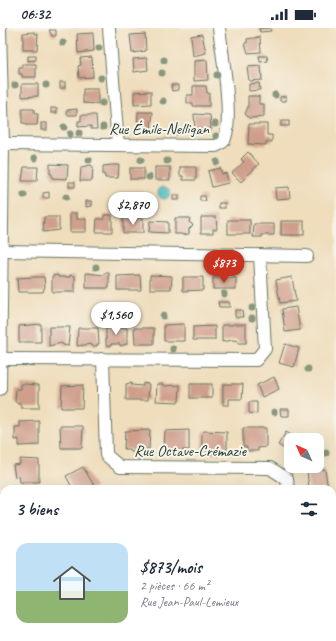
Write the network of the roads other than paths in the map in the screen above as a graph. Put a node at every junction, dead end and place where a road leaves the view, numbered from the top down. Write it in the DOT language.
graph roads {
  1 [pos="0,28"];
  2 [pos="109,28"];
  3 [pos="219,28"];
  4 [pos="3,144"];
  5 [pos="118,145"];
  6 [pos="1,198"];
  7 [pos="2,251"];
  8 [pos="260,255"];
  9 [pos="307,256"];
  10 [pos="1,359"];
  11 [pos="103,359"];
  12 [pos="0,389"];
  13 [pos="288,485"];
  1 -- 4 [label="street"];
  2 -- 5 [label="street"];
  3 -- 5 [label="street, Rue Émile-Nelligan"];
  4 -- 5 [label="street, Rue Émile-Nelligan"];
  4 -- 6 [label="street"];
  6 -- 7 [label="street"];
  7 -- 8 [label="street"];
  7 -- 10 [label="street"];
  8 -- 9 [label="street"];
  8 -- 11 [label="street"];
  10 -- 11 [label="street"];
  10 -- 12 [label="street"];
  11 -- 13 [label="street, Rue Octave-Crémazie"];
}
